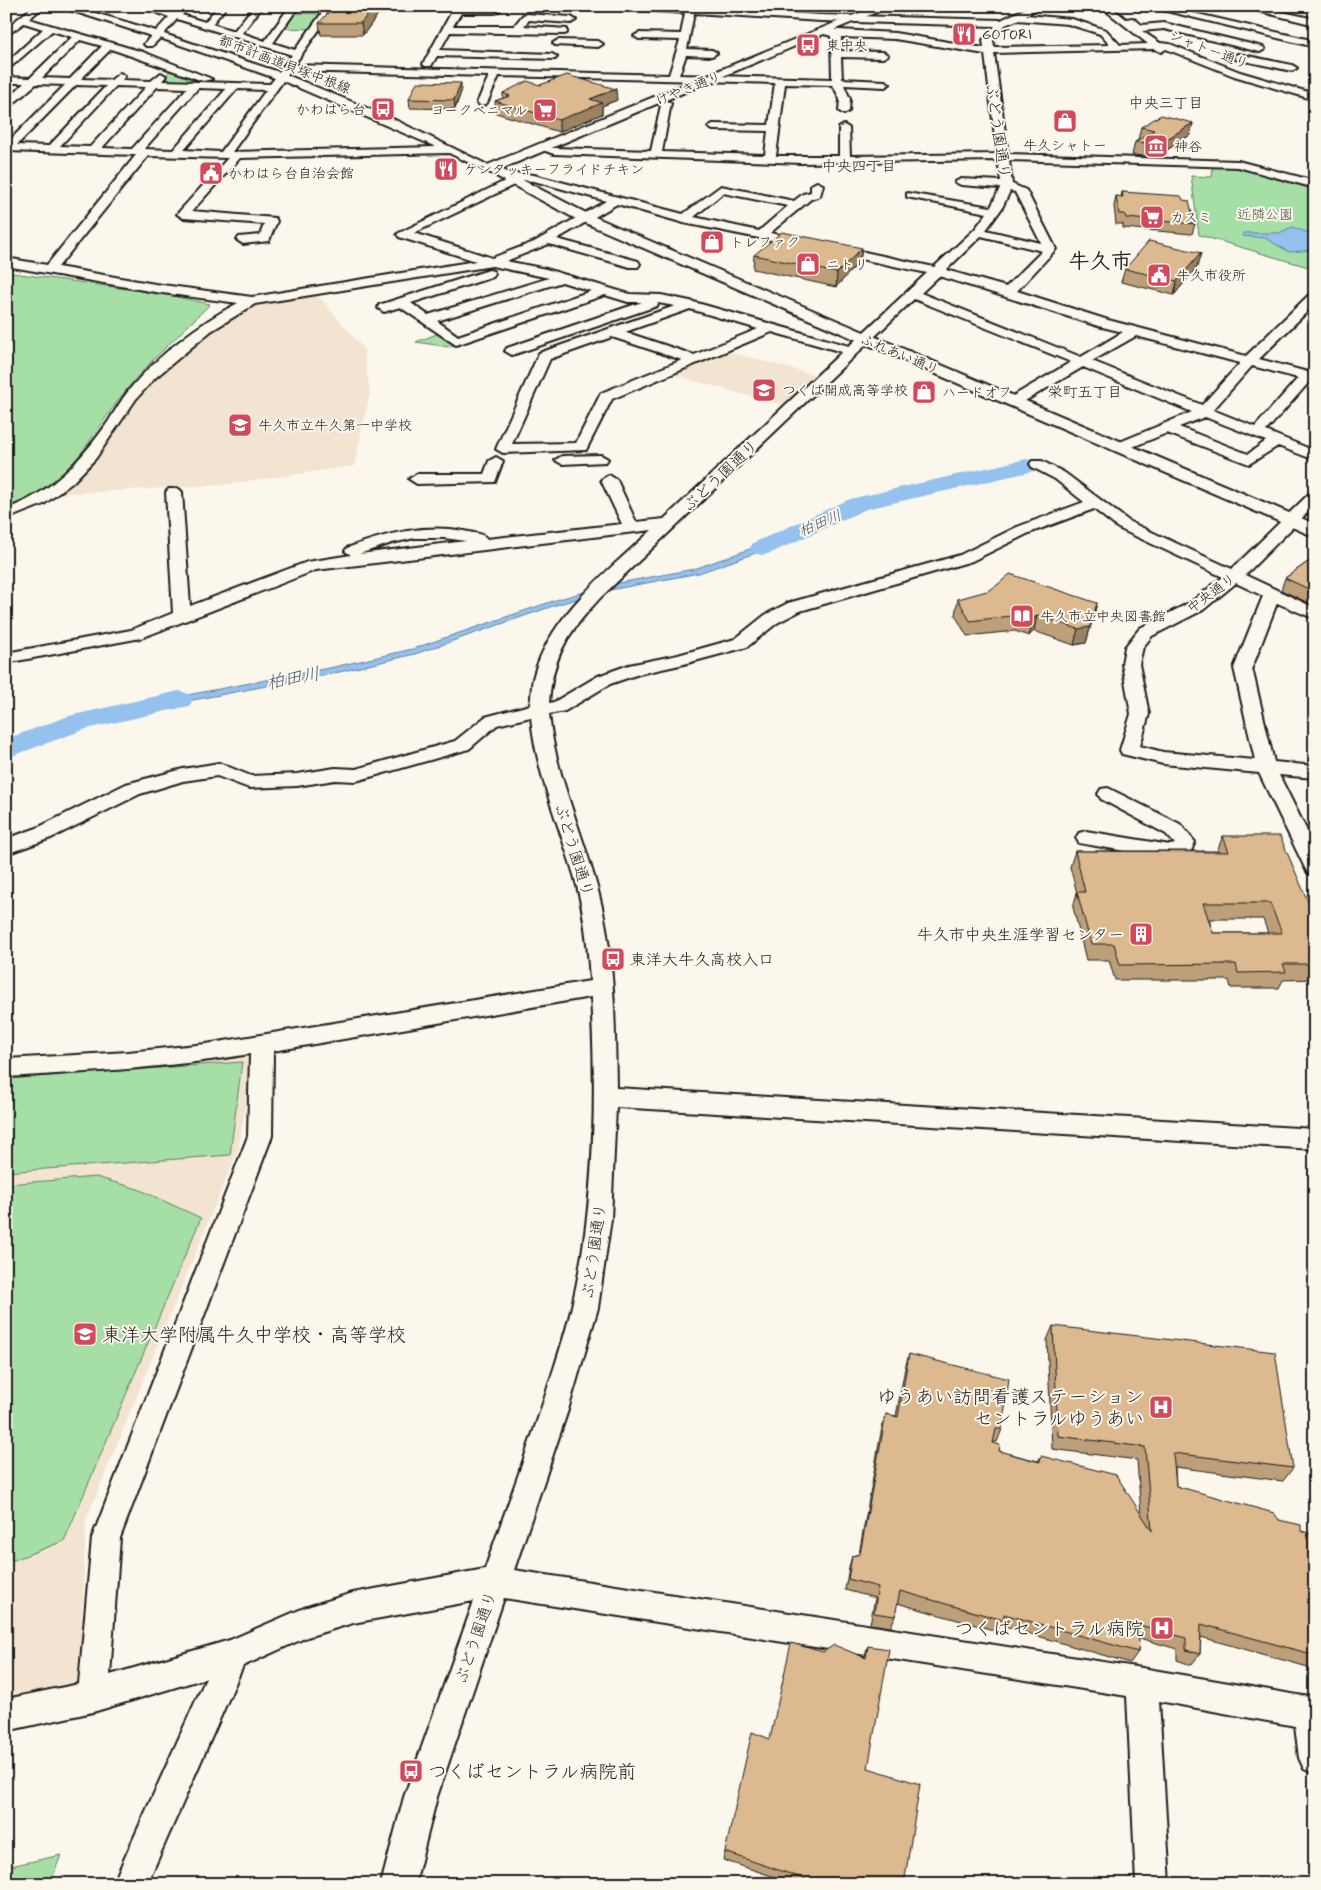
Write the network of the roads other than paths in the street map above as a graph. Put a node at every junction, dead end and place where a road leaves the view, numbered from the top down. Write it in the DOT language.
graph roads {
  1 [pos="40,6"];
  2 [pos="61,6"];
  3 [pos="184,6"];
  4 [pos="223,6"];
  5 [pos="259,6"];
  6 [pos="296,6"];
  7 [pos="332,6"];
  8 [pos="621,6"];
  9 [pos="822,6"];
  10 [pos="843,6"];
  11 [pos="886,6"];
  12 [pos="1104,6"];
  13 [pos="1150,6"];
  14 [pos="1242,6"];
  15 [pos="146,7"];
  16 [pos="1135,7"];
  17 [pos="459,8"];
  18 [pos="761,10"];
  19 [pos="1037,10"];
  20 [pos="985,11"];
  21 [pos="1208,11"];
  22 [pos="692,15"];
  23 [pos="176,16"];
  24 [pos="1197,17"];
  25 [pos="453,18"];
  26 [pos="821,18"];
  27 [pos="841,18"];
  28 [pos="855,19"];
  29 [pos="22,20"];
  30 [pos="1315,22"];
  31 [pos="997,23"];
  32 [pos="207,25"];
  33 [pos="50,28"];
  34 [pos="447,28"];
  35 [pos="517,30"];
  36 [pos="7,31"];
  37 [pos="564,32"];
  38 [pos="830,33"];
  39 [pos="158,34"];
  40 [pos="236,35"];
  41 [pos="78,36"];
  42 [pos="640,36"];
  43 [pos="1282,36"];
  44 [pos="685,38"];
  45 [pos="267,44"];
  46 [pos="554,44"];
  47 [pos="598,44"];
  48 [pos="1315,44"];
  49 [pos="109,46"];
  50 [pos="1156,47"];
  51 [pos="1058,48"];
  52 [pos="1118,48"];
  53 [pos="1260,49"];
  54 [pos="679,51"];
  55 [pos="988,51"];
  56 [pos="712,53"];
  57 [pos="299,54"];
  58 [pos="837,54"];
  59 [pos="883,56"];
  60 [pos="1244,57"];
  61 [pos="1199,59"];
  62 [pos="134,61"];
  63 [pos="429,62"];
  64 [pos="549,65"];
  65 [pos="170,66"];
  66 [pos="6,68"];
  67 [pos="288,68"];
  68 [pos="495,73"];
  69 [pos="281,76"];
  70 [pos="862,76"];
  71 [pos="673,78"];
  72 [pos="711,78"];
  73 [pos="837,78"];
  74 [pos="6,80"];
  75 [pos="780,80"];
  76 [pos="32,81"];
  77 [pos="73,81"];
  78 [pos="115,82"];
  79 [pos="154,83"];
  80 [pos="884,84"];
  81 [pos="1268,84"];
  82 [pos="195,85"];
  83 [pos="223,85"];
  84 [pos="235,86"];
  85 [pos="275,87"];
  86 [pos="1315,99"];
  87 [pos="657,100"];
  88 [pos="482,103"];
  89 [pos="6,107"];
  90 [pos="844,111"];
  91 [pos="713,127"];
  92 [pos="774,128"];
  93 [pos="844,128"];
  94 [pos="7,148"];
  95 [pos="542,148"];
  96 [pos="52,149"];
  97 [pos="94,150"];
  98 [pos="451,150"];
  99 [pos="141,152"];
  100 [pos="176,153"];
  101 [pos="224,155"];
  102 [pos="237,155"];
  103 [pos="656,156"];
  104 [pos="1004,157"];
  105 [pos="768,159"];
  106 [pos="845,159"];
  107 [pos="762,171"];
  108 [pos="1315,172"];
  109 [pos="502,175"];
  110 [pos="1301,181"];
  111 [pos="817,185"];
  112 [pos="1315,185"];
  113 [pos="1006,186"];
  114 [pos="911,195"];
  115 [pos="615,200"];
  116 [pos="949,202"];
  117 [pos="796,205"];
  118 [pos="994,211"];
  119 [pos="586,218"];
  120 [pos="684,218"];
  121 [pos="979,232"];
  122 [pos="762,234"];
  123 [pos="243,240"];
  124 [pos="548,240"];
  125 [pos="1050,249"];
  126 [pos="582,250"];
  127 [pos="618,260"];
  128 [pos="6,262"];
  129 [pos="492,262"];
  130 [pos="634,264"];
  131 [pos="518,266"];
  132 [pos="461,268"];
  133 [pos="49,271"];
  134 [pos="542,272"];
  135 [pos="936,272"];
  136 [pos="476,278"];
  137 [pos="562,278"];
  138 [pos="580,282"];
  139 [pos="1315,286"];
  140 [pos="604,291"];
  141 [pos="1009,292"];
  142 [pos="913,294"];
  143 [pos="503,296"];
  144 [pos="1315,297"];
  145 [pos="661,299"];
  146 [pos="252,301"];
  147 [pos="402,303"];
  148 [pos="690,306"];
  149 [pos="384,308"];
  150 [pos="533,316"];
  151 [pos="427,320"];
  152 [pos="771,328"];
  153 [pos="612,332"];
  154 [pos="1133,332"];
  155 [pos="563,333"];
  156 [pos="858,345"];
  157 [pos="512,351"];
  158 [pos="1246,358"];
  159 [pos="695,360"];
  160 [pos="1081,362"];
  161 [pos="1311,377"];
  162 [pos="1013,402"];
  163 [pos="1204,412"];
  164 [pos="1168,428"];
  165 [pos="1257,433"];
  166 [pos="1276,441"];
  167 [pos="504,447"];
  168 [pos="1120,447"];
  169 [pos="1315,456"];
  170 [pos="601,459"];
  171 [pos="496,462"];
  172 [pos="1037,464"];
  173 [pos="418,479"];
  174 [pos="609,480"];
  175 [pos="174,492"];
  176 [pos="1315,496"];
  177 [pos="1096,503"];
  178 [pos="6,514"];
  179 [pos="1290,520"];
  180 [pos="669,523"];
  181 [pos="632,527"];
  182 [pos="1315,531"];
  183 [pos="1235,576"];
  184 [pos="1273,593"];
  185 [pos="1315,614"];
  186 [pos="182,617"];
  187 [pos="6,658"];
  188 [pos="538,712"];
  189 [pos="1266,767"];
  190 [pos="1315,772"];
  191 [pos="1108,794"];
  192 [pos="1086,838"];
  193 [pos="6,847"];
  194 [pos="1315,868"];
  195 [pos="602,987"];
  196 [pos="262,1044"];
  197 [pos="6,1068"];
  198 [pos="604,1097"];
  199 [pos="1275,1138"];
  200 [pos="1315,1139"];
  201 [pos="1315,1152"];
  202 [pos="494,1582"];
  203 [pos="232,1655"];
  204 [pos="1142,1683"];
  205 [pos="93,1696"];
  206 [pos="1312,1714"];
  207 [pos="6,1715"];
  208 [pos="1315,1758"];
  209 [pos="130,1884"];
  210 [pos="398,1884"];
  211 [pos="1153,1884"];
  1 -- 29 [label="street"];
  2 -- 39 [label="street, 都市計画道貝塚中根線"];
  3 -- 23 [label="street"];
  4 -- 32 [label="street"];
  5 -- 40 [label="street"];
  6 -- 45 [label="street"];
  7 -- 57 [label="street"];
  8 -- 22 [label="street"];
  9 -- 26 [label="street"];
  10 -- 27 [label="street"];
  11 -- 28 [label="main road, けやき通り"];
  12 -- 50 [label="street, シャトー通り"];
  13 -- 24 [label="street"];
  14 -- 30 [label="street"];
  15 -- 23 [label="street"];
  16 -- 53 [label="street"];
  17 -- 25 [label="street"];
  17 -- 25 [label="street"];
  18 -- 22 [label="street"];
  18 -- 26 [label="street"];
  19 -- 31 [label="street"];
  19 -- 51 [label="street"];
  19 -- 52 [label="street"];
  20 -- 31 [label="street"];
  21 -- 24 [label="street"];
  22 -- 44 [label="street"];
  23 -- 32 [label="street"];
  23 -- 39 [label="street"];
  24 -- 43 [label="street"];
  25 -- 34 [label="street"];
  26 -- 27 [label="street"];
  27 -- 28 [label="street"];
  28 -- 31 [label="street"];
  28 -- 38 [label="main road, けやき通り"];
  29 -- 33 [label="street"];
  29 -- 36 [label="street"];
  31 -- 55 [label="street"];
  32 -- 40 [label="street"];
  33 -- 41 [label="street"];
  33 -- 66 [label="street"];
  34 -- 35 [label="street"];
  34 -- 63 [label="street"];
  35 -- 37 [label="street"];
  35 -- 37 [label="street"];
  37 -- 46 [label="street"];
  38 -- 55 [label="street"];
  38 -- 58 [label="street"];
  38 -- 72 [label="main road, けやき通り"];
  39 -- 62 [label="street"];
  39 -- 69 [label="street, 都市計画道貝塚中根線"];
  40 -- 45 [label="street"];
  41 -- 49 [label="street"];
  41 -- 76 [label="street"];
  42 -- 44 [label="street"];
  43 -- 48 [label="street"];
  43 -- 53 [label="street"];
  44 -- 54 [label="street"];
  45 -- 57 [label="street"];
  46 -- 47 [label="street"];
  46 -- 64 [label="street"];
  49 -- 62 [label="street"];
  49 -- 77 [label="street"];
  50 -- 52 [label="street"];
  50 -- 61 [label="street"];
  50 -- 86 [label="street, シャトー通り"];
  51 -- 52 [label="street"];
  51 -- 55 [label="street"];
  53 -- 60 [label="street"];
  54 -- 56 [label="street"];
  54 -- 71 [label="street"];
  55 -- 104 [label="street, ぶどう園通り"];
  57 -- 67 [label="street"];
  58 -- 59 [label="street"];
  58 -- 73 [label="street"];
  60 -- 61 [label="street"];
  60 -- 81 [label="street"];
  61 -- 81 [label="street"];
  62 -- 65 [label="street"];
  62 -- 78 [label="street"];
  63 -- 64 [label="street"];
  63 -- 67 [label="street"];
  63 -- 68 [label="street"];
  64 -- 68 [label="street"];
  64 -- 71 [label="street"];
  65 -- 79 [label="street"];
  65 -- 83 [label="street"];
  67 -- 69 [label="street"];
  68 -- 88 [label="street"];
  69 -- 85 [label="street"];
  69 -- 98 [label="street, 都市計画道貝塚中根線"];
  70 -- 73 [label="street"];
  71 -- 72 [label="street"];
  72 -- 75 [label="street"];
  72 -- 87 [label="main road, けやき通り"];
  73 -- 75 [label="street"];
  73 -- 80 [label="street"];
  73 -- 90 [label="street"];
  74 -- 76 [label="street"];
  75 -- 92 [label="street"];
  76 -- 77 [label="street"];
  76 -- 89 [label="street"];
  77 -- 78 [label="street"];
  77 -- 94 [label="street"];
  78 -- 79 [label="street"];
  78 -- 96 [label="street"];
  79 -- 82 [label="street"];
  79 -- 97 [label="street"];
  81 -- 86 [label="street"];
  82 -- 83 [label="street"];
  82 -- 99 [label="street"];
  83 -- 84 [label="street"];
  84 -- 85 [label="street"];
  84 -- 100 [label="street"];
  85 -- 101 [label="street"];
  87 -- 95 [label="main road, けやき通り"];
  87 -- 103 [label="street"];
  91 -- 92 [label="street"];
  92 -- 105 [label="street"];
  93 -- 106 [label="street"];
  94 -- 96 [label="street"];
  95 -- 103 [label="street"];
  95 -- 109 [label="main road, けやき通り"];
  96 -- 97 [label="street"];
  97 -- 99 [label="street"];
  98 -- 102 [label="street"];
  98 -- 109 [label="street, 都市計画道貝塚中根線"];
  99 -- 100 [label="street"];
  99 -- 133 [label="street"];
  100 -- 101 [label="street"];
  101 -- 102 [label="street"];
  102 -- 123 [label="street"];
  103 -- 105 [label="street"];
  104 -- 106 [label="street"];
  104 -- 110 [label="street"];
  104 -- 113 [label="street, ぶどう園通り"];
  105 -- 106 [label="street"];
  105 -- 107 [label="street"];
  108 -- 110 [label="street"];
  109 -- 115 [label="street"];
  109 -- 119 [label="main road, ふれあい通り"];
  109 -- 129 [label="street"];
  110 -- 112 [label="street"];
  111 -- 117 [label="street"];
  113 -- 116 [label="street"];
  113 -- 118 [label="street, ぶどう園通り"];
  113 -- 125 [label="street"];
  114 -- 116 [label="street"];
  115 -- 119 [label="street"];
  115 -- 120 [label="street"];
  116 -- 118 [label="street"];
  117 -- 120 [label="street"];
  117 -- 122 [label="street"];
  118 -- 121 [label="street, ぶどう園通り"];
  119 -- 124 [label="street"];
  119 -- 156 [label="main road, ふれあい通り"];
  120 -- 122 [label="street"];
  121 -- 125 [label="street"];
  121 -- 135 [label="street, ぶどう園通り"];
  122 -- 135 [label="street"];
  124 -- 126 [label="street"];
  124 -- 129 [label="street"];
  125 -- 141 [label="street"];
  126 -- 127 [label="street"];
  126 -- 134 [label="street"];
  127 -- 130 [label="street"];
  127 -- 138 [label="street"];
  128 -- 133 [label="street"];
  129 -- 131 [label="street"];
  129 -- 132 [label="street"];
  131 -- 134 [label="street"];
  131 -- 136 [label="street"];
  132 -- 136 [label="street"];
  132 -- 146 [label="street"];
  133 -- 146 [label="street"];
  134 -- 137 [label="street"];
  135 -- 141 [label="street"];
  135 -- 142 [label="street, ぶどう園通り"];
  136 -- 143 [label="street"];
  136 -- 147 [label="street"];
  137 -- 138 [label="street"];
  137 -- 143 [label="street"];
  138 -- 140 [label="street"];
  139 -- 158 [label="street"];
  140 -- 145 [label="street"];
  140 -- 150 [label="street"];
  141 -- 154 [label="street"];
  142 -- 156 [label="street, ぶどう園通り"];
  142 -- 160 [label="street"];
  143 -- 150 [label="street"];
  143 -- 151 [label="street"];
  144 -- 158 [label="street"];
  145 -- 148 [label="street"];
  145 -- 155 [label="street"];
  146 -- 178 [label="street"];
  147 -- 149 [label="street"];
  147 -- 151 [label="street"];
  148 -- 152 [label="street"];
  148 -- 153 [label="street"];
  150 -- 151 [label="street"];
  150 -- 155 [label="street"];
  152 -- 156 [label="street"];
  152 -- 159 [label="street"];
  153 -- 159 [label="street"];
  153 -- 167 [label="street"];
  154 -- 158 [label="street"];
  154 -- 160 [label="street"];
  155 -- 157 [label="street"];
  156 -- 162 [label="main road, ふれあい通り"];
  156 -- 180 [label="street, ぶどう園通り"];
  158 -- 161 [label="street"];
  158 -- 163 [label="street"];
  159 -- 167 [label="street"];
  160 -- 162 [label="street"];
  160 -- 163 [label="street"];
  161 -- 165 [label="street"];
  162 -- 168 [label="main road, ふれあい通り"];
  163 -- 164 [label="street"];
  163 -- 165 [label="street"];
  164 -- 166 [label="street"];
  164 -- 168 [label="street"];
  165 -- 166 [label="street"];
  166 -- 169 [label="street"];
  167 -- 171 [label="street"];
  168 -- 179 [label="main road, ふれあい通り"];
  170 -- 171 [label="street"];
  171 -- 173 [label="street"];
  172 -- 177 [label="street"];
  174 -- 181 [label="street"];
  175 -- 186 [label="street"];
  176 -- 179 [label="street, 中央通り"];
  177 -- 183 [label="street"];
  177 -- 188 [label="street"];
  179 -- 182 [label="main road, ふれあい通り"];
  179 -- 183 [label="street, 中央通り"];
  180 -- 181 [label="street"];
  180 -- 188 [label="street, ぶどう園通り"];
  181 -- 186 [label="street"];
  183 -- 184 [label="street"];
  183 -- 189 [label="street, 中央通り"];
  184 -- 185 [label="street"];
  184 -- 189 [label="street"];
  186 -- 187 [label="street"];
  188 -- 193 [label="street"];
  188 -- 195 [label="street, ぶどう園通り"];
  189 -- 190 [label="street"];
  189 -- 194 [label="street"];
  191 -- 192 [label="street"];
  195 -- 196 [label="street"];
  195 -- 198 [label="street, ぶどう園通り"];
  196 -- 197 [label="street"];
  196 -- 205 [label="street"];
  198 -- 199 [label="street"];
  198 -- 202 [label="street, ぶどう園通り"];
  199 -- 200 [label="street"];
  199 -- 201 [label="street"];
  202 -- 203 [label="street"];
  202 -- 204 [label="street"];
  202 -- 210 [label="street, ぶどう園通り"];
  203 -- 205 [label="street"];
  203 -- 209 [label="street"];
  204 -- 206 [label="street"];
  204 -- 211 [label="street"];
  205 -- 207 [label="street"];
  206 -- 208 [label="street"];
}
